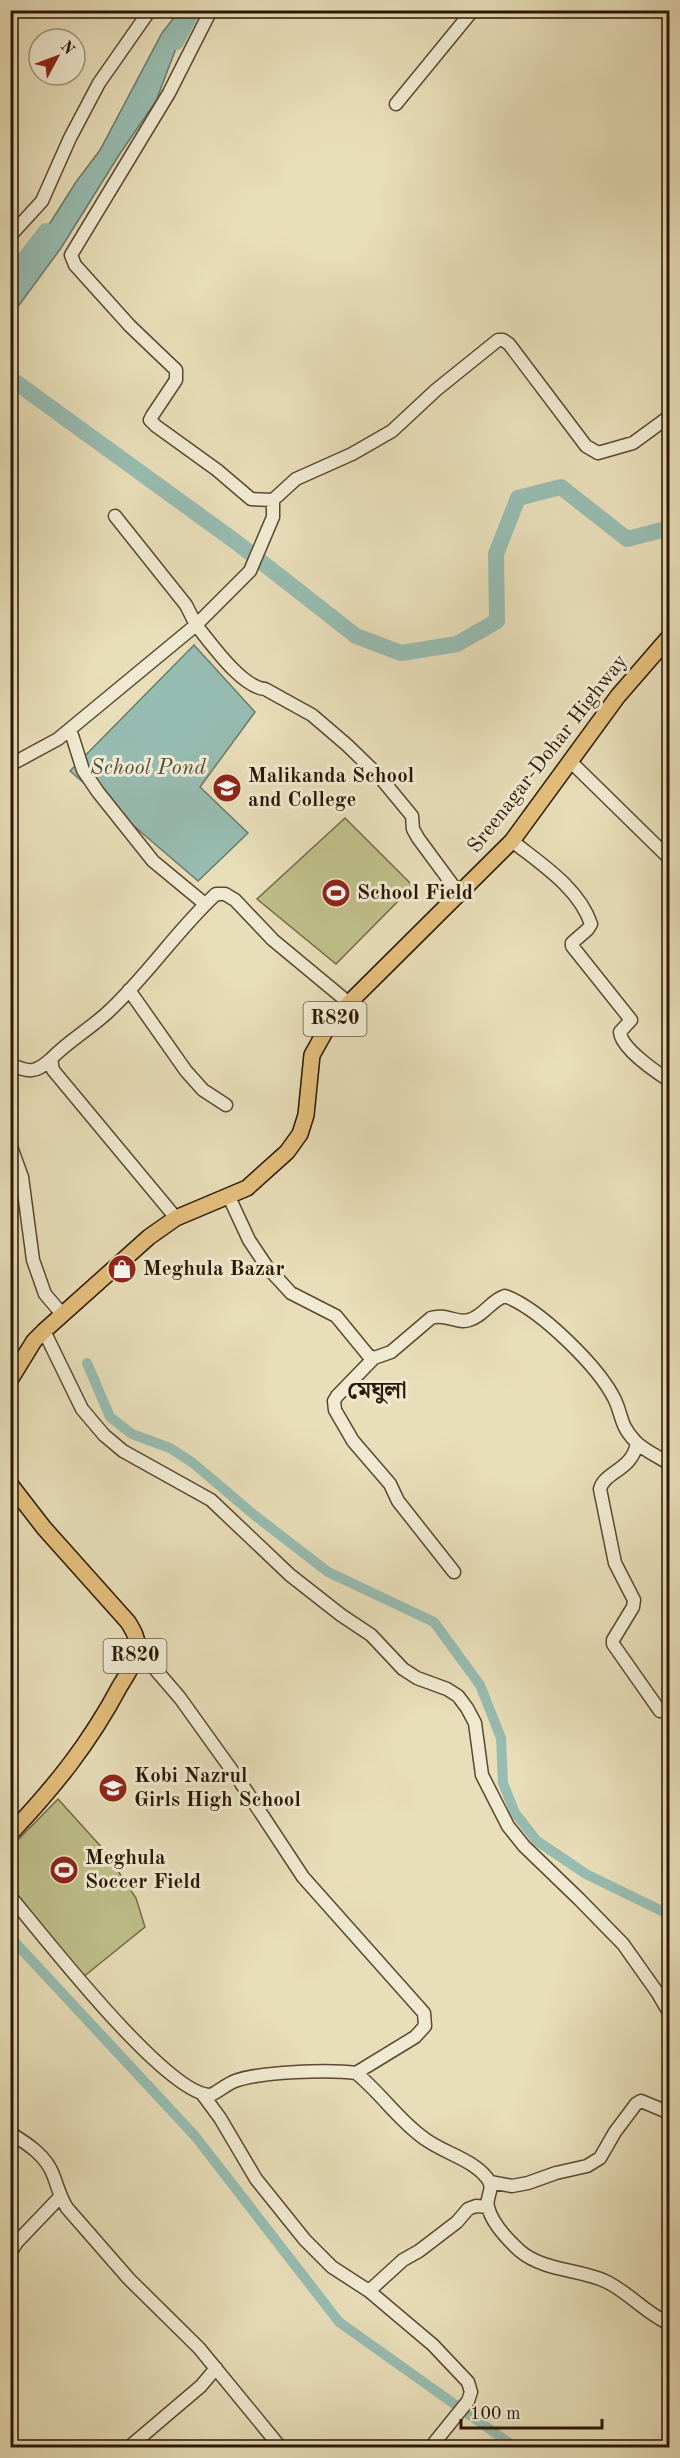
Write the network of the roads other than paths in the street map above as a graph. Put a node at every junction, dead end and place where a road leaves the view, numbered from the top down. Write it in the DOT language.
graph roads {
  1 [pos="150,10"];
  2 [pos="211,10"];
  3 [pos="473,10"];
  4 [pos="396,104"];
  5 [pos="10,236"];
  6 [pos="669,416"];
  7 [pos="273,500"];
  8 [pos="115,516"];
  9 [pos="196,625"];
  10 [pos="669,636"];
  11 [pos="70,729"];
  12 [pos="570,761"];
  13 [pos="10,765"];
  14 [pos="512,841"];
  15 [pos="669,860"];
  16 [pos="460,895"];
  17 [pos="205,904"];
  18 [pos="129,990"];
  19 [pos="349,1004"];
  20 [pos="51,1059"];
  21 [pos="10,1064"];
  22 [pos="669,1081"];
  23 [pos="226,1105"];
  24 [pos="10,1144"];
  25 [pos="229,1197"];
  26 [pos="176,1218"];
  27 [pos="62,1314"];
  28 [pos="44,1331"];
  29 [pos="374,1358"];
  30 [pos="10,1380"];
  31 [pos="637,1443"];
  32 [pos="669,1464"];
  33 [pos="10,1484"];
  34 [pos="454,1572"];
  35 [pos="137,1648"];
  36 [pos="660,1711"];
  37 [pos="10,1834"];
  38 [pos="10,1896"];
  39 [pos="669,2014"];
  40 [pos="356,2073"];
  41 [pos="203,2095"];
  42 [pos="669,2113"];
  43 [pos="10,2133"];
  44 [pos="490,2182"];
  45 [pos="60,2197"];
  46 [pos="488,2207"];
  47 [pos="10,2253"];
  48 [pos="369,2291"];
  49 [pos="669,2324"];
  50 [pos="216,2368"];
  51 [pos="128,2448"];
  52 [pos="281,2448"];
  53 [pos="430,2448"];
  1 -- 5 [label="street"];
  2 -- 7 [label="street"];
  3 -- 4 [label="street"];
  6 -- 7 [label="street"];
  7 -- 9 [label="street"];
  8 -- 9 [label="street"];
  9 -- 11 [label="street"];
  9 -- 16 [label="street"];
  10 -- 12 [label="main road, Sreenagar-Dohar Highway / R820"];
  11 -- 13 [label="street"];
  11 -- 17 [label="street"];
  12 -- 14 [label="main road, Sreenagar-Dohar Highway / R820"];
  12 -- 15 [label="street"];
  14 -- 16 [label="main road, Sreenagar-Dohar Highway / R820"];
  14 -- 22 [label="street"];
  16 -- 19 [label="main road, Sreenagar-Dohar Highway / R820"];
  17 -- 18 [label="street"];
  17 -- 19 [label="street"];
  18 -- 20 [label="street"];
  18 -- 23 [label="street"];
  19 -- 25 [label="main road, Sreenagar-Dohar Highway / R820"];
  20 -- 21 [label="street"];
  20 -- 26 [label="street"];
  24 -- 27 [label="street"];
  25 -- 26 [label="main road, Sreenagar-Dohar Highway / R820"];
  25 -- 29 [label="street"];
  26 -- 27 [label="main road, Sreenagar-Dohar Highway / R820"];
  27 -- 28 [label="main road, Sreenagar-Dohar Highway / R820"];
  28 -- 30 [label="main road, Sreenagar-Dohar Highway / R820"];
  28 -- 39 [label="street"];
  29 -- 31 [label="street"];
  29 -- 34 [label="street"];
  31 -- 32 [label="street"];
  31 -- 36 [label="street"];
  33 -- 35 [label="main road, R820"];
  35 -- 37 [label="main road, R820"];
  35 -- 40 [label="street"];
  38 -- 41 [label="street"];
  40 -- 41 [label="street"];
  40 -- 44 [label="street"];
  41 -- 48 [label="street"];
  42 -- 44 [label="street"];
  43 -- 45 [label="street"];
  44 -- 46 [label="street"];
  45 -- 47 [label="street"];
  45 -- 50 [label="street"];
  46 -- 48 [label="street"];
  46 -- 49 [label="street"];
  48 -- 53 [label="street"];
  50 -- 51 [label="street"];
  50 -- 52 [label="street"];
}
